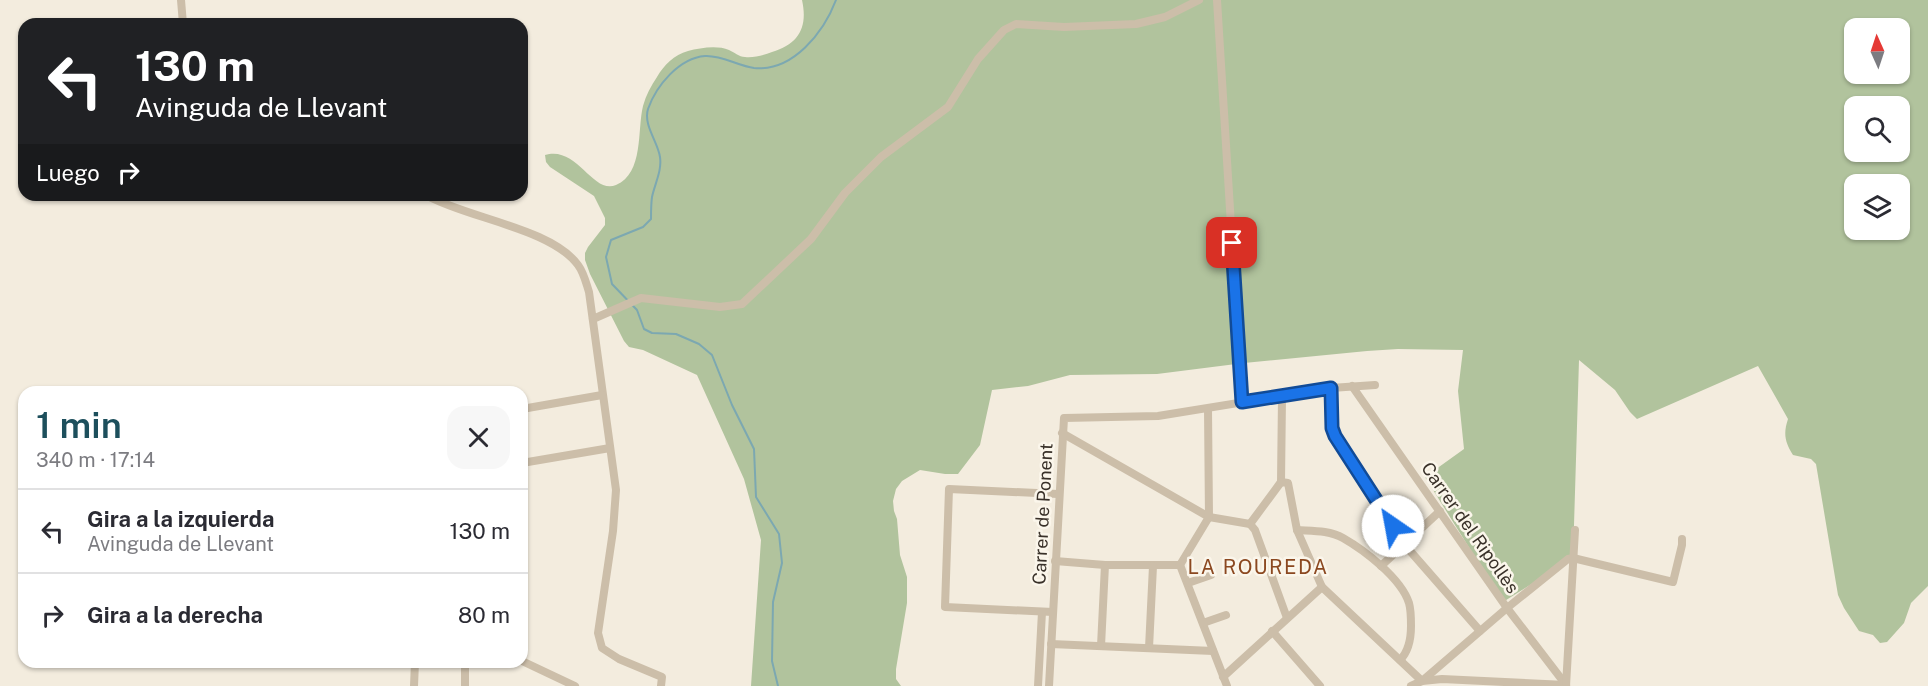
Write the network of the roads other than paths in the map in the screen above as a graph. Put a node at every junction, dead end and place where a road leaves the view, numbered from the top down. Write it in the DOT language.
graph roads {
  1 [pos="181,0"];
  2 [pos="1199,0"];
  3 [pos="1217,0"];
  4 [pos="182,18"];
  5 [pos="442,201"];
  6 [pos="592,319"];
  7 [pos="1375,385"];
  8 [pos="1352,386"];
  9 [pos="1331,388"];
  10 [pos="602,395"];
  11 [pos="1282,397"];
  12 [pos="1242,402"];
  13 [pos="528,408"];
  14 [pos="1208,409"];
  15 [pos="1062,433"];
  16 [pos="610,448"];
  17 [pos="528,462"];
  18 [pos="1281,482"];
  19 [pos="1058,494"];
  20 [pos="1440,511"];
  21 [pos="1209,516"];
  22 [pos="1250,524"];
  23 [pos="1297,530"];
  24 [pos="1575,530"];
  25 [pos="1682,539"];
  26 [pos="1404,544"];
  27 [pos="1573,558"];
  28 [pos="1055,561"];
  29 [pos="1105,564"];
  30 [pos="1180,565"];
  31 [pos="1153,566"];
  32 [pos="1381,566"];
  33 [pos="1211,575"];
  34 [pos="1188,583"];
  35 [pos="1322,587"];
  36 [pos="1507,608"];
  37 [pos="1042,612"];
  38 [pos="1053,612"];
  39 [pos="1226,615"];
  40 [pos="1287,618"];
  41 [pos="1203,622"];
  42 [pos="1272,631"];
  43 [pos="1480,632"];
  44 [pos="1051,644"];
  45 [pos="1101,646"];
  46 [pos="1149,648"];
  47 [pos="1213,651"];
  48 [pos="1400,660"];
  49 [pos="528,664"];
  50 [pos="415,668"];
  51 [pos="465,668"];
  52 [pos="1223,677"];
  53 [pos="1422,681"];
  54 [pos="1554,685"];
  55 [pos="414,686"];
  56 [pos="465,686"];
  57 [pos="576,686"];
  58 [pos="661,686"];
  59 [pos="1038,686"];
  60 [pos="1049,686"];
  61 [pos="1227,686"];
  62 [pos="1320,686"];
  63 [pos="1411,686"];
  64 [pos="1566,686"];
  1 -- 4 [label="street"];
  2 -- 6 [label="street"];
  3 -- 12 [label="street"];
  5 -- 6 [label="street"];
  6 -- 10 [label="street"];
  7 -- 8 [label="street"];
  8 -- 9 [label="street"];
  8 -- 20 [label="street, Carrer del Ripollès"];
  9 -- 11 [label="street"];
  9 -- 26 [label="street"];
  10 -- 13 [label="street"];
  10 -- 16 [label="street"];
  11 -- 12 [label="street"];
  11 -- 18 [label="street"];
  12 -- 14 [label="street"];
  14 -- 15 [label="street, Carrer de Ponent"];
  14 -- 21 [label="street"];
  15 -- 19 [label="street, Carrer de Ponent"];
  15 -- 21 [label="street"];
  16 -- 17 [label="street"];
  16 -- 58 [label="street"];
  18 -- 22 [label="street"];
  18 -- 23 [label="street"];
  19 -- 28 [label="street, Carrer de Ponent"];
  19 -- 37 [label="street"];
  20 -- 26 [label="street"];
  20 -- 36 [label="street, Carrer del Ripollès"];
  21 -- 22 [label="street"];
  21 -- 30 [label="street"];
  22 -- 40 [label="street"];
  23 -- 32 [label="street"];
  23 -- 35 [label="street"];
  24 -- 27 [label="street"];
  25 -- 27 [label="street"];
  26 -- 32 [label="street"];
  26 -- 43 [label="street"];
  27 -- 36 [label="street"];
  27 -- 64 [label="street"];
  28 -- 29 [label="street"];
  28 -- 38 [label="street, Carrer de Ponent"];
  29 -- 31 [label="street"];
  29 -- 45 [label="street"];
  30 -- 31 [label="street"];
  30 -- 34 [label="street"];
  31 -- 46 [label="street"];
  32 -- 48 [label="street"];
  33 -- 34 [label="street"];
  34 -- 41 [label="street"];
  35 -- 40 [label="street"];
  35 -- 48 [label="street"];
  36 -- 43 [label="street"];
  36 -- 64 [label="street, Carrer del Ripollès"];
  37 -- 38 [label="street, Carrer de Ponent"];
  37 -- 59 [label="street, Carrer de Ponent"];
  38 -- 44 [label="street, Carrer de Ponent"];
  39 -- 41 [label="street"];
  40 -- 42 [label="street"];
  41 -- 47 [label="street"];
  42 -- 52 [label="street"];
  42 -- 62 [label="street"];
  43 -- 53 [label="street"];
  44 -- 45 [label="street"];
  44 -- 60 [label="street, Carrer de Ponent"];
  45 -- 46 [label="street"];
  46 -- 47 [label="street"];
  47 -- 52 [label="street"];
  48 -- 53 [label="street"];
  49 -- 57 [label="street"];
  50 -- 55 [label="street"];
  51 -- 56 [label="street"];
  52 -- 61 [label="street"];
  53 -- 54 [label="street"];
  53 -- 63 [label="street"];
  54 -- 64 [label="street"];
}
